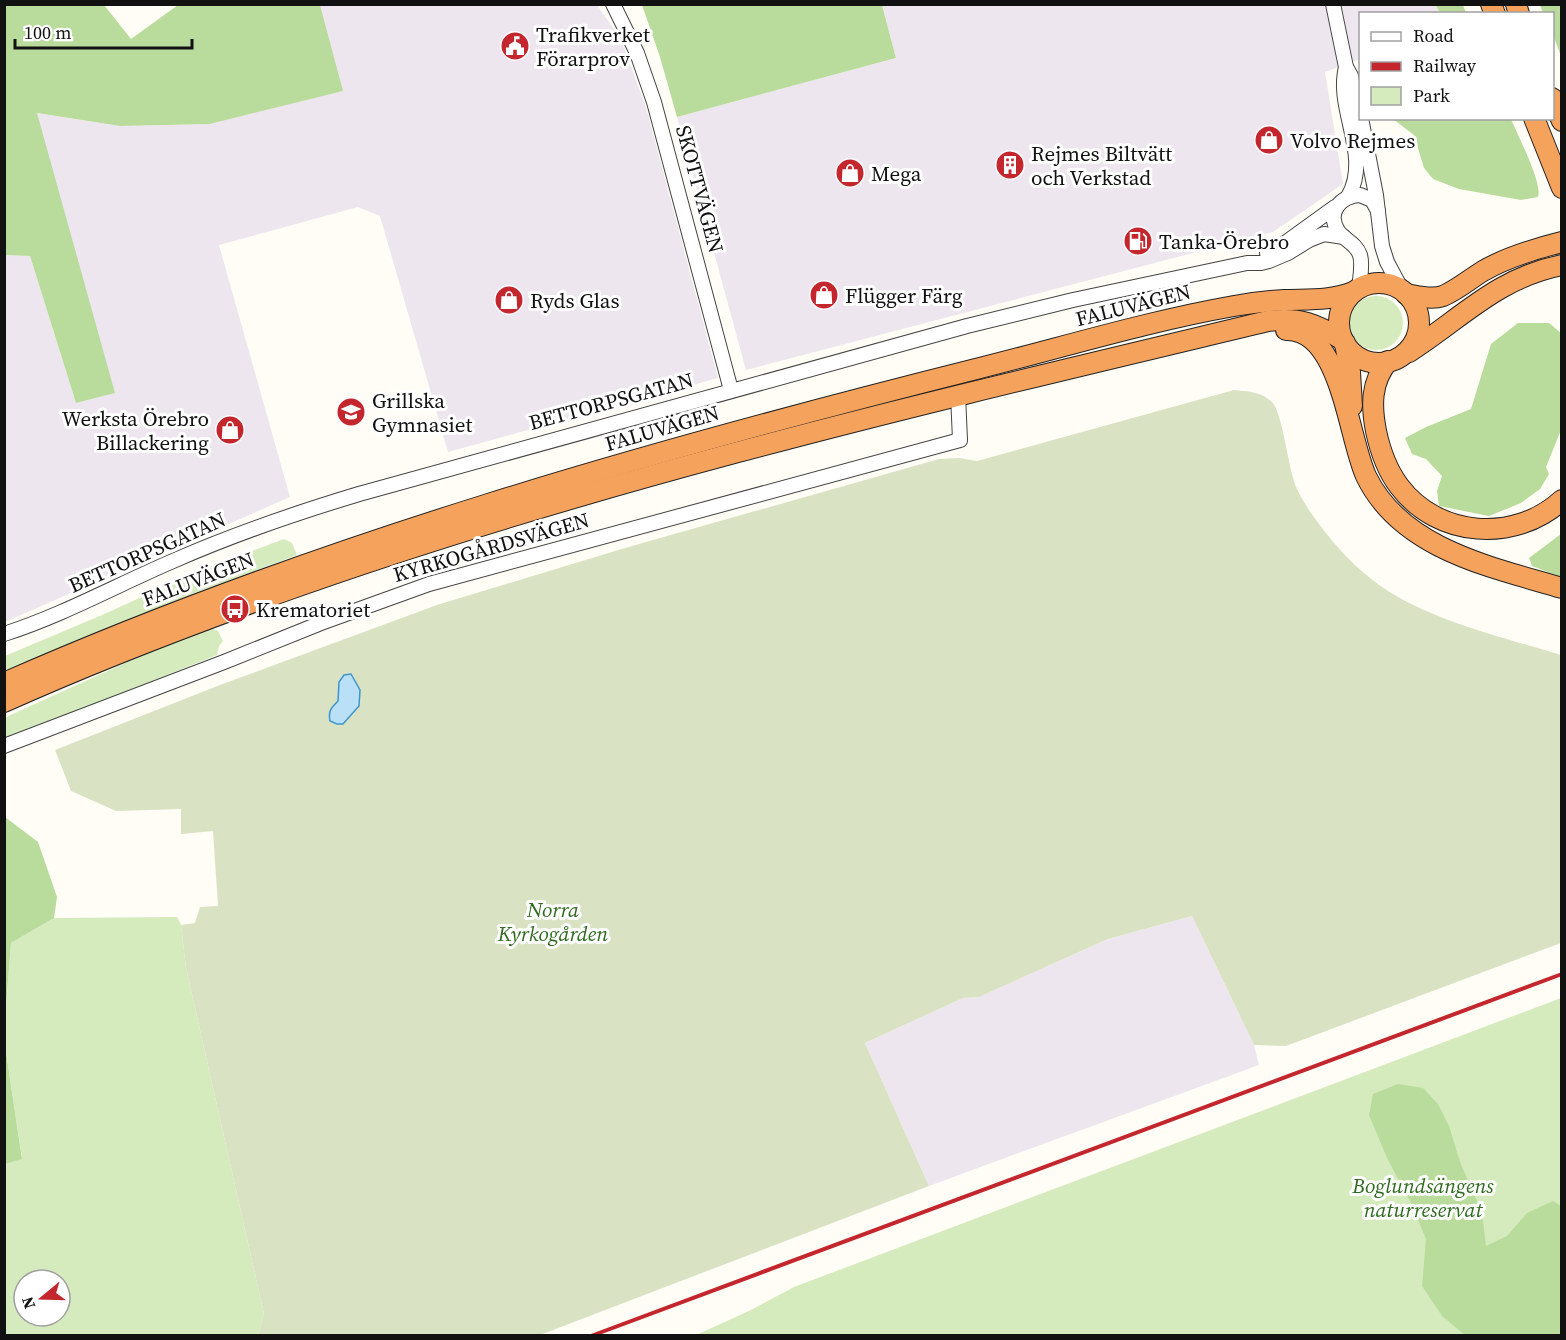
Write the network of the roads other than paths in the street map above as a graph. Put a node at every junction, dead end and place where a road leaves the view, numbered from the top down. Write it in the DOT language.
graph roads {
  1 [pos="613,4"];
  2 [pos="1333,4"];
  3 [pos="1346,67"];
  4 [pos="1554,103"];
  5 [pos="1359,110"];
  6 [pos="1361,120"];
  7 [pos="1535,120"];
  8 [pos="1562,121"];
  9 [pos="1551,163"];
  10 [pos="1562,188"];
  11 [pos="1348,197"];
  12 [pos="1562,206"];
  13 [pos="1335,207"];
  14 [pos="1378,211"];
  15 [pos="1344,237"];
  16 [pos="1562,243"];
  17 [pos="1247,263"];
  18 [pos="1562,265"];
  19 [pos="1356,290"];
  20 [pos="1405,293"];
  21 [pos="1182,341"];
  22 [pos="1344,342"];
  23 [pos="1394,359"];
  24 [pos="731,390"];
  25 [pos="958,395"];
  26 [pos="1354,436"];
  27 [pos="743,440"];
  28 [pos="721,446"];
  29 [pos="1562,500"];
  30 [pos="1562,588"];
  31 [pos="4,634"];
  32 [pos="4,683"];
  33 [pos="4,702"];
  34 [pos="4,746"];
  1 -- 24 [label="street, SKOTTVÄGEN"];
  2 -- 3 [label="street"];
  3 -- 5 [label="street"];
  3 -- 11 [label="street"];
  4 -- 8 [label="highway"];
  6 -- 14 [label="street"];
  7 -- 9 [label="highway"];
  9 -- 10 [label="highway"];
  9 -- 12 [label="highway"];
  11 -- 13 [label="street, BETTORPSGATAN"];
  11 -- 14 [label="street"];
  13 -- 15 [label="street"];
  13 -- 17 [label="street, BETTORPSGATAN"];
  14 -- 20 [label="street"];
  15 -- 17 [label="street, BETTORPSGATAN"];
  15 -- 19 [label="street"];
  16 -- 20 [label="highway"];
  17 -- 24 [label="street, BETTORPSGATAN"];
  18 -- 23 [label="highway"];
  19 -- 20 [label="highway"];
  19 -- 22 [label="highway"];
  19 -- 27 [label="highway, FALUVÄGEN"];
  20 -- 23 [label="highway"];
  21 -- 22 [label="highway, FALUVÄGEN"];
  21 -- 25 [label="highway, FALUVÄGEN"];
  21 -- 26 [label="highway"];
  22 -- 23 [label="highway"];
  22 -- 26 [label="highway"];
  23 -- 29 [label="highway"];
  24 -- 31 [label="street, BETTORPSGATAN"];
  25 -- 27 [label="highway, FALUVÄGEN"];
  25 -- 34 [label="street, KYRKOGÅRDSVÄGEN"];
  26 -- 30 [label="highway"];
  27 -- 28 [label="highway, FALUVÄGEN"];
  28 -- 32 [label="highway, FALUVÄGEN"];
  28 -- 33 [label="highway, FALUVÄGEN"];
}
